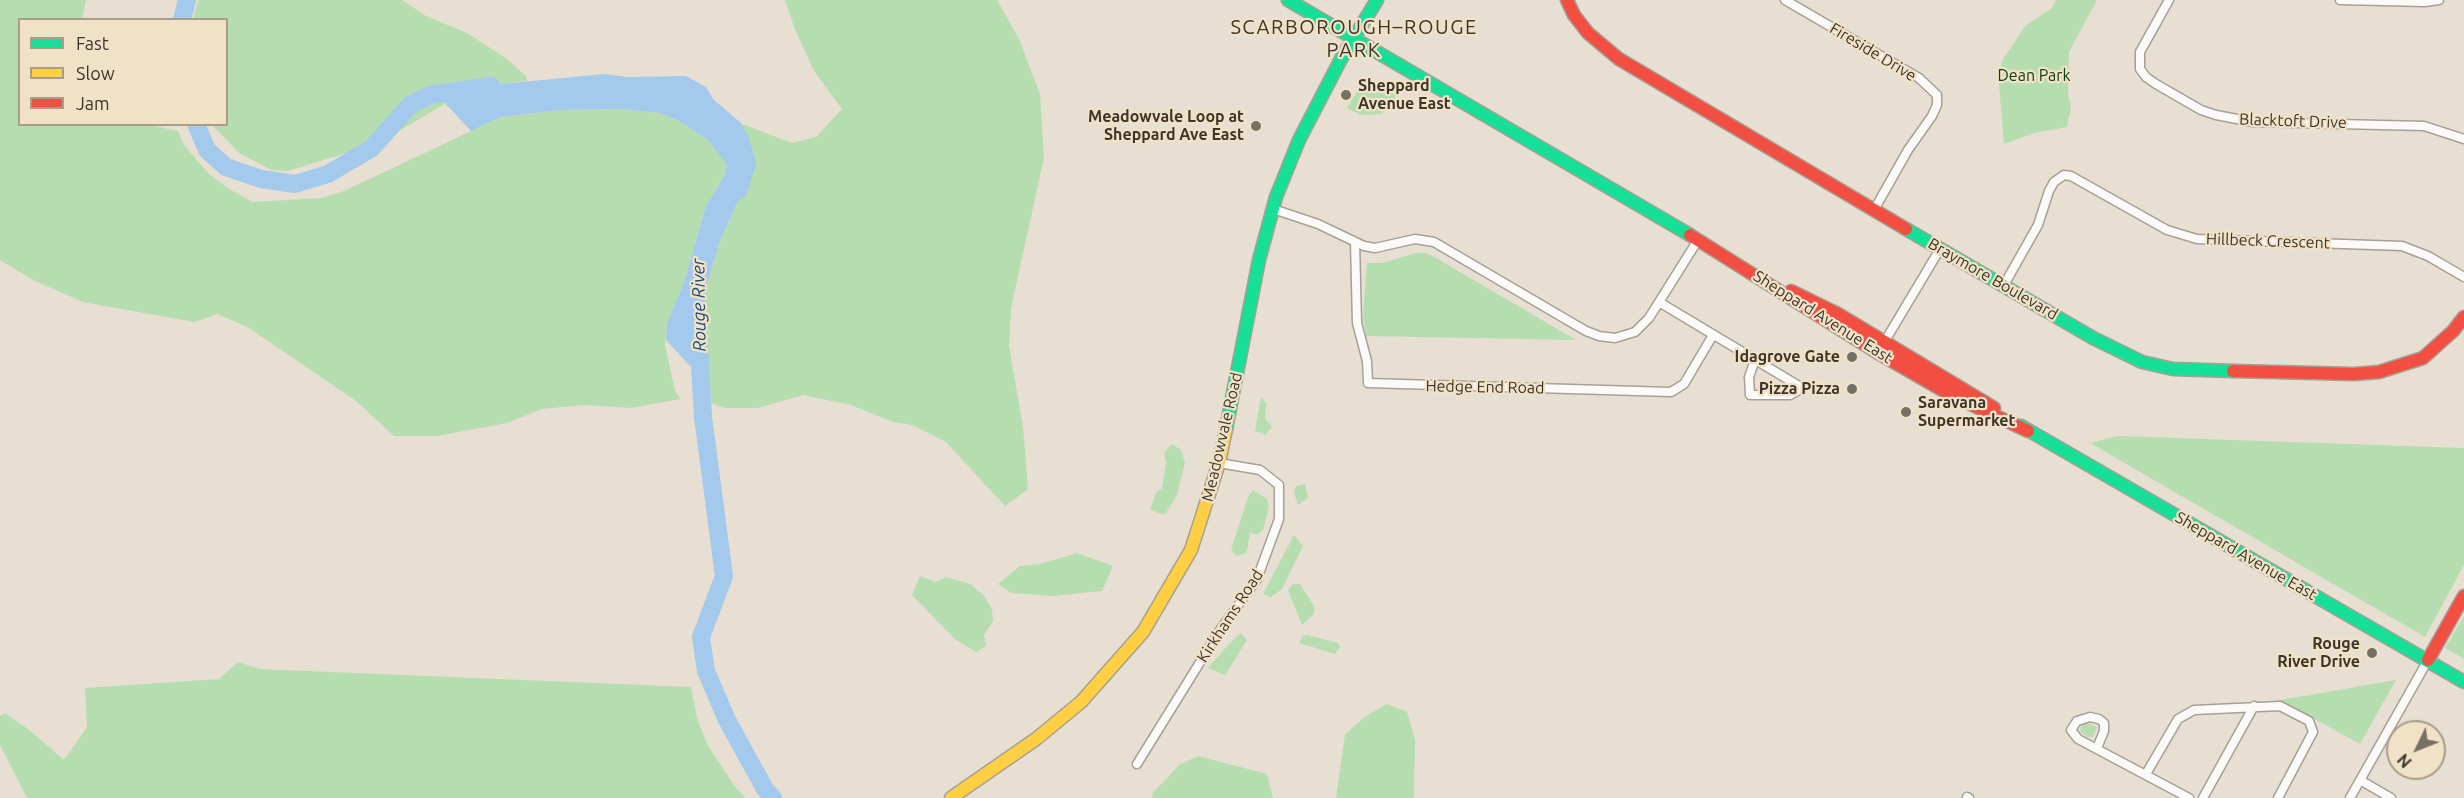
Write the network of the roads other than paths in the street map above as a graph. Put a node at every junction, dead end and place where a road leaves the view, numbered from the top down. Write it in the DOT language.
graph roads {
  1 [pos="1288,0"];
  2 [pos="1377,0"];
  3 [pos="1567,0"];
  4 [pos="1785,0"];
  5 [pos="2169,0"];
  6 [pos="2340,0"];
  7 [pos="2439,0"];
  8 [pos="1354,39"];
  9 [pos="2464,139"];
  10 [pos="1273,208"];
  11 [pos="1874,210"];
  12 [pos="1698,240"];
  13 [pos="1355,242"];
  14 [pos="1940,249"];
  15 [pos="1747,269"];
  16 [pos="2464,277"];
  17 [pos="2004,285"];
  18 [pos="1659,302"];
  19 [pos="2464,317"];
  20 [pos="1713,335"];
  21 [pos="1885,341"];
  22 [pos="1878,354"];
  23 [pos="1755,360"];
  24 [pos="2028,431"];
  25 [pos="1219,463"];
  26 [pos="2464,596"];
  27 [pos="2428,660"];
  28 [pos="2464,682"];
  29 [pos="2254,706"];
  30 [pos="2097,748"];
  31 [pos="1137,764"];
  32 [pos="2146,774"];
  33 [pos="2360,780"];
  34 [pos="956,795"];
  35 [pos="2189,798"];
  36 [pos="2203,798"];
  37 [pos="2278,798"];
  38 [pos="2350,798"];
  39 [pos="2391,798"];
  1 -- 8 [label="main road, Sheppard Avenue East"];
  2 -- 8 [label="main road, Meadowvale Road"];
  3 -- 11 [label="main road, Braymore Boulevard"];
  4 -- 11 [label="street, Fireside Drive"];
  5 -- 9 [label="street, Blacktoft Drive"];
  6 -- 7 [label="street"];
  8 -- 10 [label="main road, Meadowvale Road"];
  8 -- 12 [label="main road, Sheppard Avenue East"];
  10 -- 13 [label="street"];
  10 -- 25 [label="main road, Meadowvale Road"];
  11 -- 14 [label="main road, Braymore Boulevard"];
  12 -- 15 [label="main road, Sheppard Avenue East"];
  12 -- 18 [label="street"];
  13 -- 18 [label="street"];
  13 -- 20 [label="street, Hedge End Road"];
  14 -- 17 [label="main road, Braymore Boulevard"];
  14 -- 21 [label="street"];
  15 -- 21 [label="main road, Sheppard Avenue East"];
  15 -- 22 [label="main road, Sheppard Avenue East"];
  16 -- 17 [label="street, Hillbeck Crescent"];
  17 -- 19 [label="main road, Braymore Boulevard"];
  18 -- 20 [label="street"];
  20 -- 23 [label="street"];
  21 -- 22 [label="street"];
  21 -- 24 [label="main road, Sheppard Avenue East"];
  22 -- 24 [label="main road, Sheppard Avenue East"];
  23 -- 23 [label="street"];
  24 -- 27 [label="main road, Sheppard Avenue East"];
  25 -- 31 [label="street, Kirkhams Road"];
  25 -- 34 [label="main road, Meadowvale Road"];
  26 -- 27 [label="main road"];
  27 -- 28 [label="main road, Sheppard Avenue East"];
  27 -- 33 [label="street"];
  29 -- 32 [label="street"];
  29 -- 36 [label="street"];
  29 -- 37 [label="street"];
  30 -- 32 [label="street"];
  32 -- 35 [label="street"];
  33 -- 38 [label="street"];
  33 -- 39 [label="street"];
}
